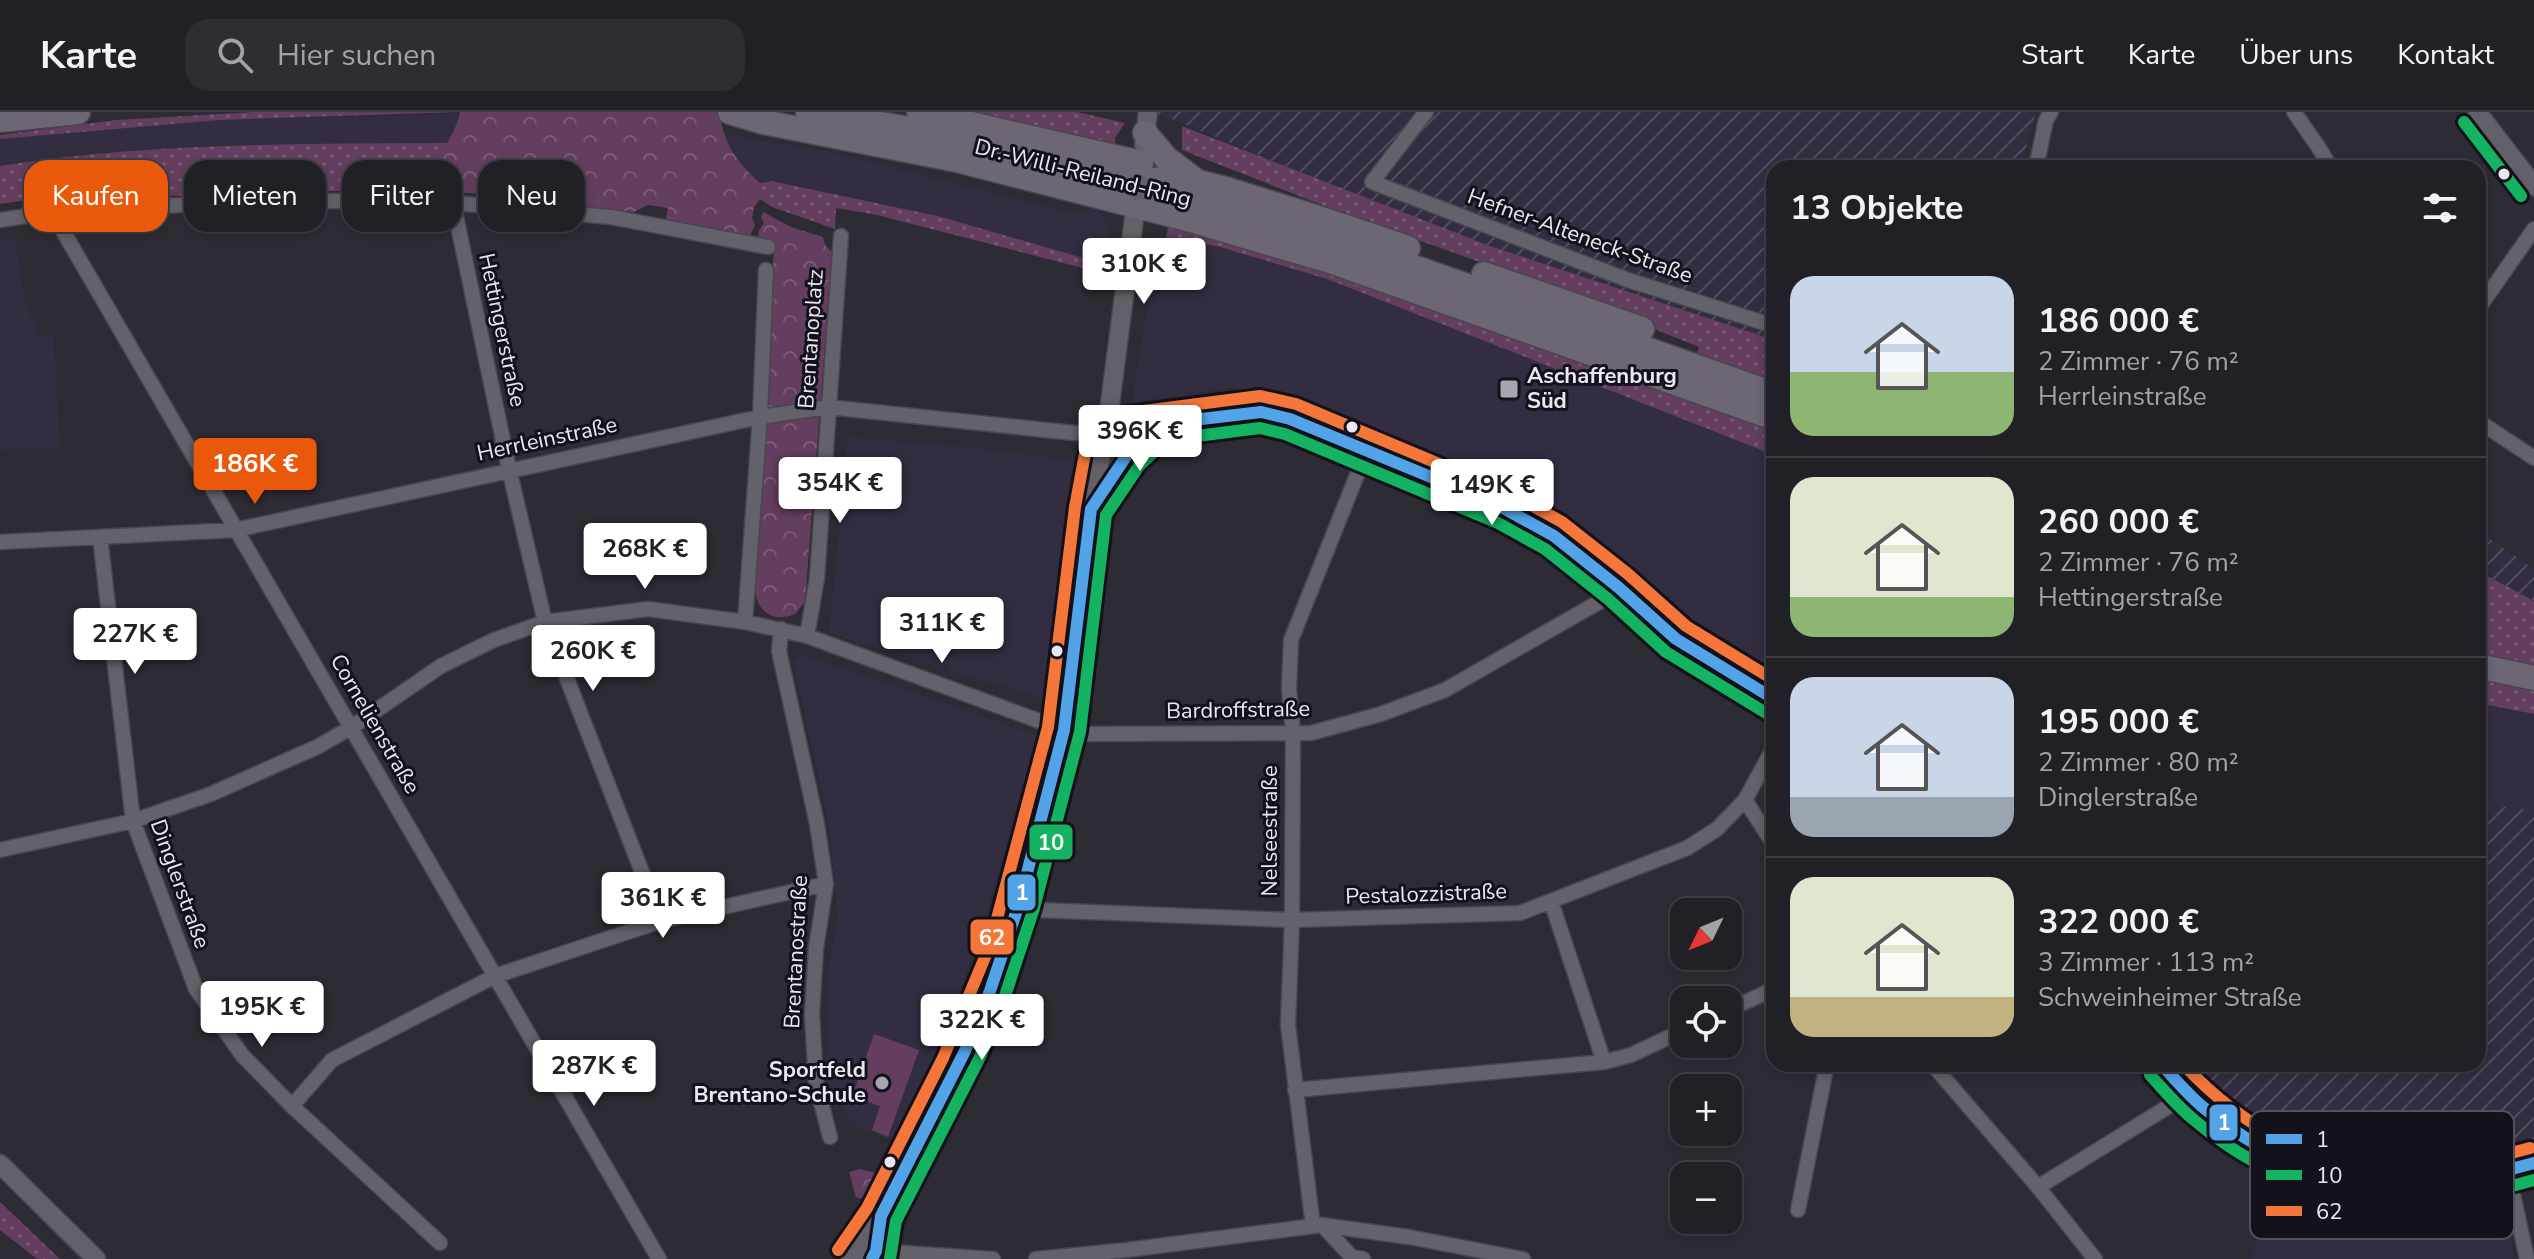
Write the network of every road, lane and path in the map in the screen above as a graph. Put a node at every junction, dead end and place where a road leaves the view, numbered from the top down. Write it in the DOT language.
graph roads {
  1 [pos="78,112"];
  2 [pos="730,112"];
  3 [pos="808,112"];
  4 [pos="919,112"];
  5 [pos="1426,112"];
  6 [pos="2051,112"];
  7 [pos="2294,112"];
  8 [pos="2477,112"];
  9 [pos="0,120"];
  10 [pos="1147,122"];
  11 [pos="2038,160"];
  12 [pos="2326,160"];
  13 [pos="1195,180"];
  14 [pos="2534,186"];
  15 [pos="1138,190"];
  16 [pos="342,201"];
  17 [pos="462,203"];
  18 [pos="168,206"];
  19 [pos="24,216"];
  20 [pos="0,220"];
  21 [pos="2534,229"];
  22 [pos="64,232"];
  23 [pos="459,232"];
  24 [pos="841,236"];
  25 [pos="768,247"];
  26 [pos="766,270"];
  27 [pos="2486,298"];
  28 [pos="1536,310"];
  29 [pos="1766,323"];
  30 [pos="1766,379"];
  31 [pos="1766,391"];
  32 [pos="828,407"];
  33 [pos="1766,411"];
  34 [pos="1766,412"];
  35 [pos="760,417"];
  36 [pos="1176,422"];
  37 [pos="2486,426"];
  38 [pos="1105,431"];
  39 [pos="1367,450"];
  40 [pos="2534,458"];
  41 [pos="509,469"];
  42 [pos="1091,509"];
  43 [pos="235,530"];
  44 [pos="100,537"];
  45 [pos="0,542"];
  46 [pos="1618,587"];
  47 [pos="545,622"];
  48 [pos="745,622"];
  49 [pos="781,629"];
  50 [pos="807,636"];
  51 [pos="2486,668"];
  52 [pos="2534,678"];
  53 [pos="1766,694"];
  54 [pos="352,727"];
  55 [pos="1064,730"];
  56 [pos="1293,733"];
  57 [pos="1766,762"];
  58 [pos="1745,800"];
  59 [pos="133,821"];
  60 [pos="1766,833"];
  61 [pos="0,850"];
  62 [pos="826,884"];
  63 [pos="1551,901"];
  64 [pos="1019,904"];
  65 [pos="1292,920"];
  66 [pos="661,921"];
  67 [pos="495,976"];
  68 [pos="1766,993"];
  69 [pos="1742,1004"];
  70 [pos="1670,1037"];
  71 [pos="1604,1062"];
  72 [pos="1825,1072"];
  73 [pos="1939,1072"];
  74 [pos="2169,1072"];
  75 [pos="1295,1090"];
  76 [pos="2188,1091"];
  77 [pos="292,1106"];
  78 [pos="830,1137"];
  79 [pos="2250,1139"];
  80 [pos="2534,1163"];
  81 [pos="0,1164"];
  82 [pos="2514,1169"];
  83 [pos="2038,1187"];
  84 [pos="2514,1194"];
  85 [pos="1798,1210"];
  86 [pos="1318,1226"];
  87 [pos="440,1243"];
  88 [pos="865,1254"];
  89 [pos="96,1259"];
  90 [pos="659,1259"];
  91 [pos="993,1259"];
  92 [pos="1036,1259"];
  93 [pos="1363,1259"];
  94 [pos="1523,1259"];
  95 [pos="2095,1259"];
  96 [pos="2527,1259"];
  1 -- 9 [label="highway"];
  2 -- 15 [label="highway"];
  3 -- 28 [label="highway, Dr.-Willi-Reiland-Ring"];
  4 -- 15 [label="highway"];
  5 -- 29 [label="street, Hefner-Alteneck-Straße"];
  6 -- 11 [label="street"];
  7 -- 12 [label="street"];
  8 -- 14 [label="street"];
  10 -- 13 [label="highway"];
  10 -- 15 [label="street"];
  13 -- 15 [label="highway"];
  13 -- 30 [label="highway"];
  15 -- 34 [label="highway"];
  15 -- 38 [label="street"];
  16 -- 18 [label="street"];
  17 -- 25 [label="street"];
  19 -- 20 [label="street"];
  21 -- 27 [label="street"];
  22 -- 43 [label="street, Cornelienstraße"];
  23 -- 41 [label="street, Hettingerstraße"];
  24 -- 32 [label="street, Brentanoplatz"];
  26 -- 35 [label="street, Brentanoplatz"];
  28 -- 31 [label="highway, Dr.-Willi-Reiland-Ring"];
  28 -- 33 [label="highway, Dr.-Willi-Reiland-Ring"];
  32 -- 35 [label="street, Herrleinstraße"];
  32 -- 38 [label="street, Herrleinstraße"];
  32 -- 50 [label="street, Brentanoplatz"];
  35 -- 41 [label="street, Herrleinstraße"];
  35 -- 48 [label="street, Brentanoplatz"];
  36 -- 38 [label="street"];
  36 -- 39 [label="street"];
  36 -- 42 [label="street"];
  37 -- 40 [label="street"];
  38 -- 42 [label="street"];
  39 -- 46 [label="street"];
  39 -- 56 [label="street, Nelseestraße"];
  41 -- 43 [label="street, Herrleinstraße"];
  41 -- 47 [label="street, Hettingerstraße"];
  42 -- 55 [label="street"];
  43 -- 44 [label="street, Herrleinstraße"];
  43 -- 54 [label="street, Cornelienstraße"];
  44 -- 45 [label="street, Herrleinstraße"];
  44 -- 59 [label="street, Dinglerstraße"];
  46 -- 53 [label="street"];
  46 -- 56 [label="street, Bardroffstraße"];
  47 -- 48 [label="street, Bardroffstraße"];
  47 -- 54 [label="street, Bardroffstraße"];
  47 -- 66 [label="street, Hettingerstraße"];
  48 -- 49 [label="street, Bardroffstraße"];
  49 -- 50 [label="street, Bardroffstraße"];
  49 -- 62 [label="street, Brentanostraße"];
  50 -- 55 [label="street, Bardroffstraße"];
  51 -- 52 [label="highway"];
  54 -- 59 [label="street, Bardroffstraße"];
  54 -- 67 [label="street, Cornelienstraße"];
  55 -- 56 [label="street, Bardroffstraße"];
  55 -- 64 [label="street"];
  56 -- 65 [label="street, Nelseestraße"];
  57 -- 58 [label="street, Pestalozzistraße"];
  58 -- 60 [label="street"];
  58 -- 63 [label="street, Pestalozzistraße"];
  59 -- 61 [label="street, Bardroffstraße"];
  59 -- 77 [label="street, Dinglerstraße"];
  62 -- 66 [label="street"];
  62 -- 78 [label="street, Brentanostraße"];
  63 -- 65 [label="street, Pestalozzistraße"];
  63 -- 71 [label="street"];
  64 -- 65 [label="street, Pestalozzistraße"];
  64 -- 88 [label="street"];
  65 -- 75 [label="street, Nelseestraße"];
  66 -- 67 [label="street"];
  67 -- 77 [label="street"];
  67 -- 90 [label="street, Cornelienstraße"];
  68 -- 69 [label="street"];
  70 -- 71 [label="street"];
  71 -- 75 [label="street"];
  72 -- 85 [label="street"];
  73 -- 83 [label="street"];
  74 -- 76 [label="street"];
  75 -- 86 [label="street, Nelseestraße"];
  76 -- 79 [label="street"];
  76 -- 83 [label="street"];
  77 -- 87 [label="street, Dinglerstraße"];
  80 -- 82 [label="street"];
  81 -- 89 [label="street"];
  83 -- 95 [label="street"];
  84 -- 96 [label="street"];
  86 -- 92 [label="street"];
  86 -- 93 [label="street"];
  86 -- 94 [label="street"];
  88 -- 91 [label="street"];
}
